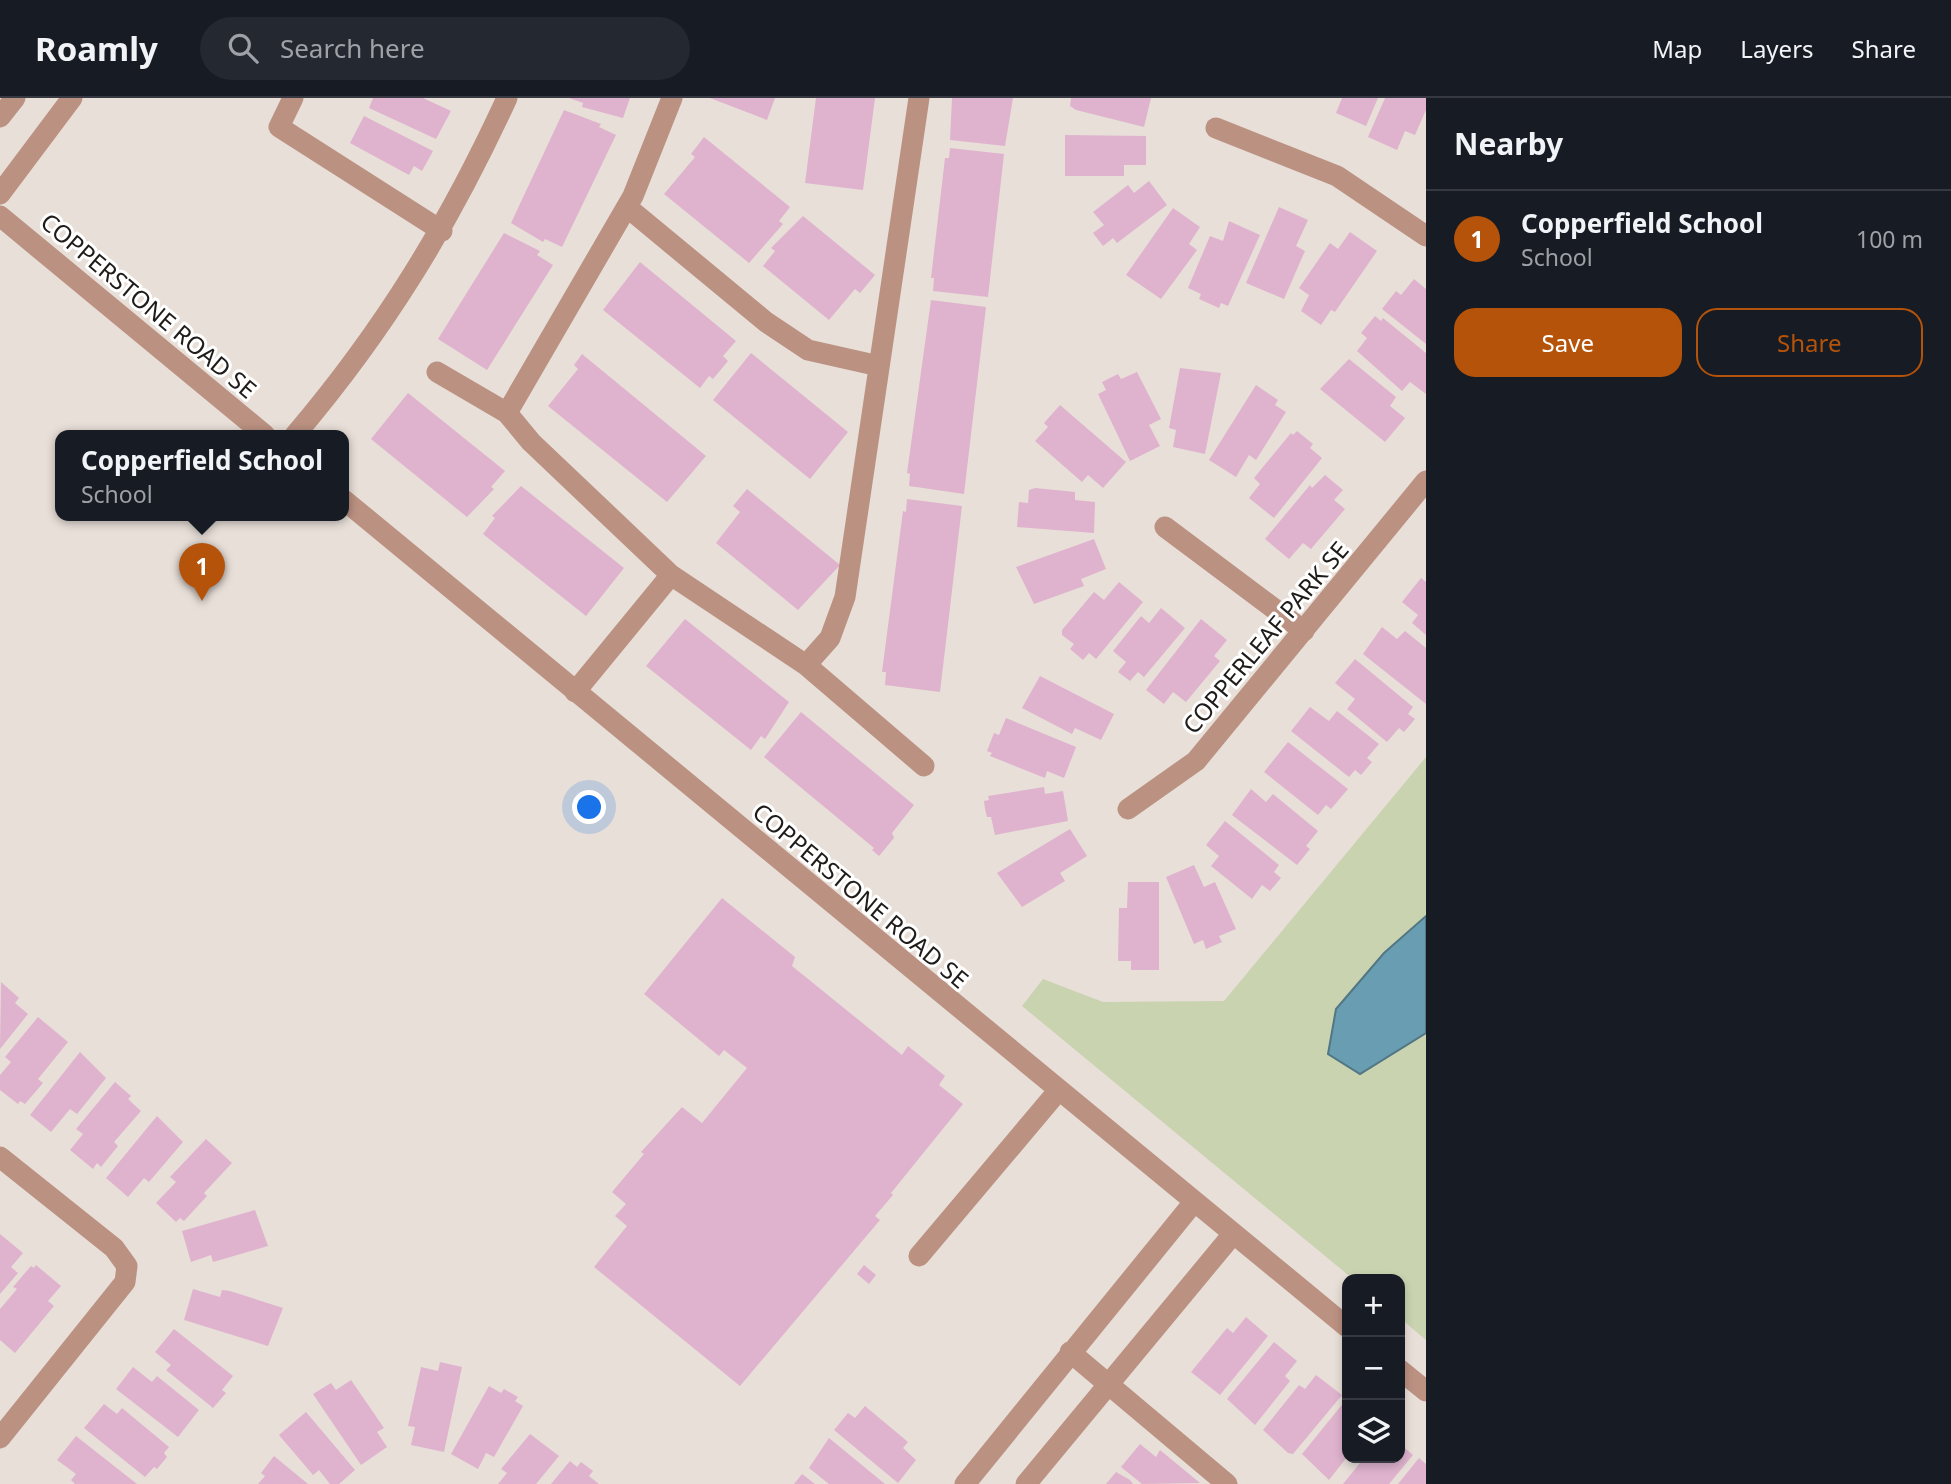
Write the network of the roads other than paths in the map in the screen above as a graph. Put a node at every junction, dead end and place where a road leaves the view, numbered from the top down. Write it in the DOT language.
graph roads {
  1 [pos="15,98"];
  2 [pos="72,98"];
  3 [pos="293,98"];
  4 [pos="508,98"];
  5 [pos="672,98"];
  6 [pos="919,98"];
  7 [pos="0,117"];
  8 [pos="1216,128"];
  9 [pos="0,194"];
  10 [pos="627,207"];
  11 [pos="0,216"];
  12 [pos="442,231"];
  13 [pos="1426,236"];
  14 [pos="879,366"];
  15 [pos="437,372"];
  16 [pos="508,413"];
  17 [pos="259,430"];
  18 [pos="299,430"];
  19 [pos="1426,481"];
  20 [pos="349,504"];
  21 [pos="1165,527"];
  22 [pos="671,575"];
  23 [pos="1304,631"];
  24 [pos="806,665"];
  25 [pos="575,692"];
  26 [pos="924,766"];
  27 [pos="1128,809"];
  28 [pos="1058,1091"];
  29 [pos="0,1157"];
  30 [pos="1194,1202"];
  31 [pos="1233,1234"];
  32 [pos="919,1256"];
  33 [pos="1342,1323"];
  34 [pos="1070,1352"];
  35 [pos="1405,1374"];
  36 [pos="1108,1384"];
  37 [pos="1426,1391"];
  38 [pos="0,1438"];
  39 [pos="965,1484"];
  40 [pos="1026,1484"];
  41 [pos="1227,1484"];
  1 -- 7 [label="street"];
  2 -- 9 [label="street"];
  3 -- 12 [label="street"];
  4 -- 12 [label="street"];
  5 -- 10 [label="street"];
  6 -- 14 [label="street"];
  8 -- 13 [label="street"];
  10 -- 14 [label="street"];
  10 -- 16 [label="street"];
  11 -- 17 [label="street, COPPERSTONE ROAD SE"];
  12 -- 18 [label="street"];
  14 -- 24 [label="street"];
  15 -- 16 [label="street"];
  16 -- 22 [label="street"];
  19 -- 23 [label="street, COPPERLEAF PARK SE"];
  20 -- 25 [label="street, COPPERSTONE ROAD SE"];
  21 -- 23 [label="street"];
  22 -- 24 [label="street"];
  22 -- 25 [label="street"];
  23 -- 27 [label="street, COPPERLEAF PARK SE"];
  24 -- 26 [label="street"];
  25 -- 28 [label="street, COPPERSTONE ROAD SE"];
  28 -- 30 [label="street, COPPERSTONE ROAD SE"];
  28 -- 32 [label="street"];
  29 -- 38 [label="street"];
  30 -- 31 [label="street, COPPERSTONE ROAD SE"];
  30 -- 34 [label="street"];
  31 -- 33 [label="street, COPPERSTONE ROAD SE"];
  31 -- 36 [label="street"];
  34 -- 36 [label="street"];
  34 -- 39 [label="street"];
  35 -- 37 [label="street"];
  36 -- 40 [label="street"];
  36 -- 41 [label="street"];
}
